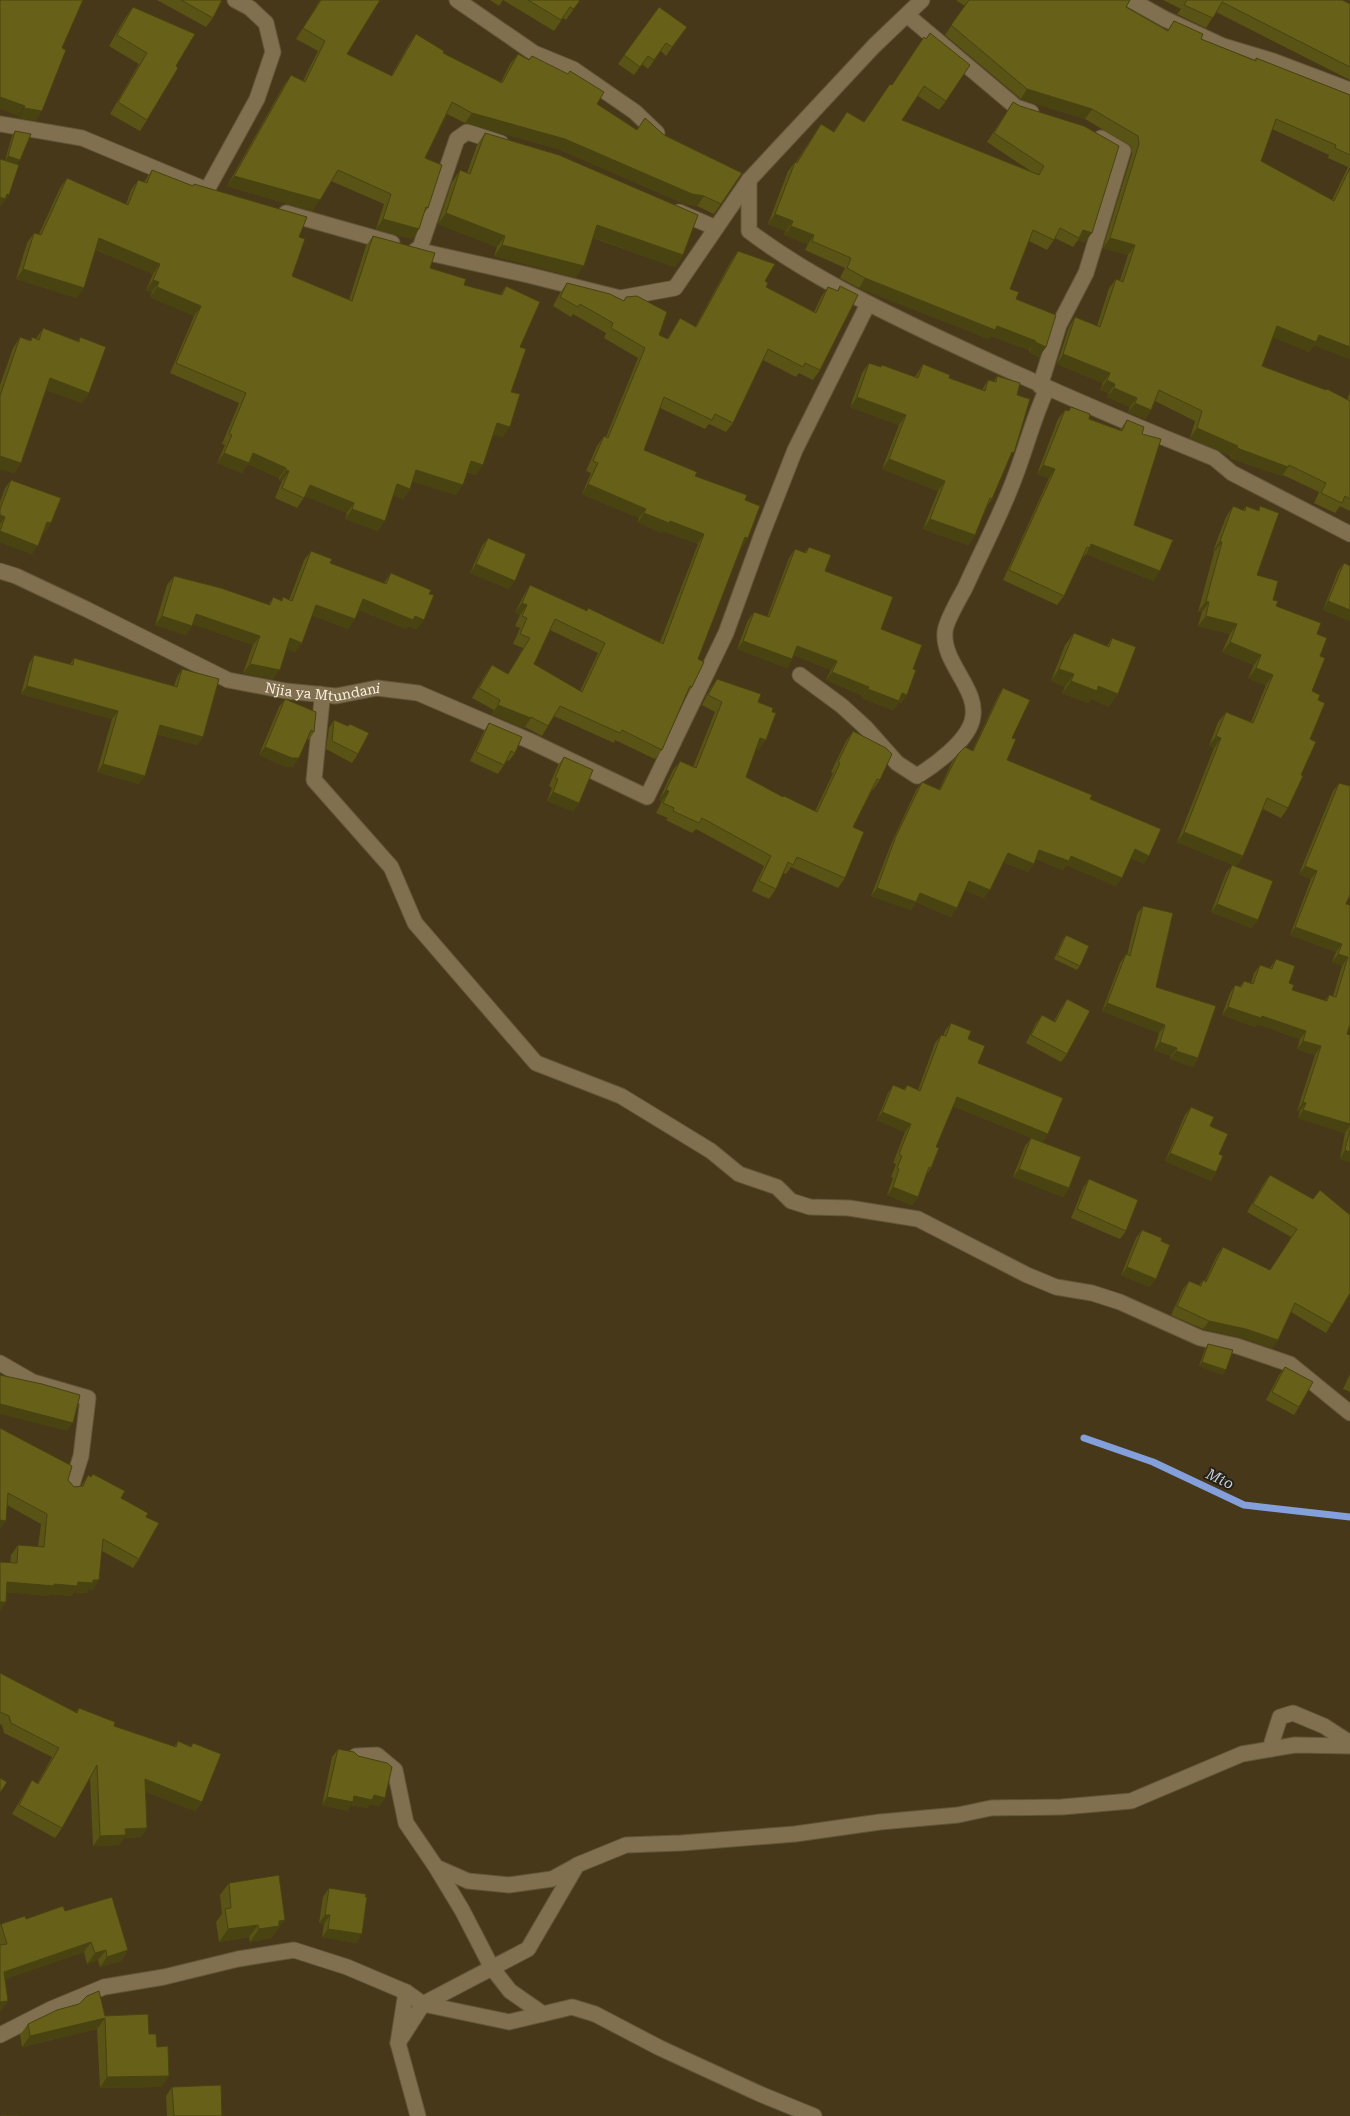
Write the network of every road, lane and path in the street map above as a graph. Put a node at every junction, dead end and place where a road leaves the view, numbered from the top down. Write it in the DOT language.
graph roads {
  1 [pos="235,0"];
  2 [pos="457,0"];
  3 [pos="922,0"];
  4 [pos="1131,0"];
  5 [pos="907,15"];
  6 [pos="1350,90"];
  7 [pos="1045,117"];
  8 [pos="0,124"];
  9 [pos="1090,132"];
  10 [pos="669,141"];
  11 [pos="517,148"];
  12 [pos="734,172"];
  13 [pos="749,180"];
  14 [pos="662,204"];
  15 [pos="275,210"];
  16 [pos="716,228"];
  17 [pos="419,251"];
  18 [pos="868,304"];
  19 [pos="1044,387"];
  20 [pos="1350,534"];
  21 [pos="0,571"];
  22 [pos="800,675"];
  23 [pos="320,694"];
  24 [pos="0,1363"];
  25 [pos="1350,1413"];
  26 [pos="71,1488"];
  27 [pos="1350,1745"];
  28 [pos="1272,1750"];
  29 [pos="356,1756"];
  30 [pos="577,1865"];
  31 [pos="436,1867"];
  32 [pos="492,1968"];
  33 [pos="406,1992"];
  34 [pos="423,2004"];
  35 [pos="543,2014"];
  36 [pos="0,2035"];
  37 [pos="398,2043"];
  38 [pos="418,2116"];
  39 [pos="814,2116"];
  1 -- 8 [label="street"];
  2 -- 10 [label="street"];
  3 -- 5 [label="street"];
  4 -- 6 [label="street"];
  5 -- 7 [label="street"];
  5 -- 13 [label="street"];
  9 -- 19 [label="street"];
  11 -- 17 [label="street"];
  12 -- 13 [label="street"];
  13 -- 16 [label="street"];
  13 -- 18 [label="street"];
  14 -- 16 [label="street"];
  15 -- 17 [label="street"];
  16 -- 17 [label="street"];
  18 -- 19 [label="street"];
  18 -- 23 [label="street, Njia ya Mtundani"];
  19 -- 20 [label="street"];
  19 -- 22 [label="street"];
  21 -- 23 [label="street, Njia ya Mtundani"];
  23 -- 25 [label="street"];
  24 -- 26 [label="street"];
  27 -- 28 [label="street"];
  27 -- 28 [label="street"];
  28 -- 30 [label="street"];
  29 -- 31 [label="street"];
  30 -- 31 [label="street"];
  30 -- 32 [label="street"];
  31 -- 32 [label="street"];
  32 -- 34 [label="street"];
  32 -- 35 [label="street"];
  33 -- 34 [label="street"];
  33 -- 36 [label="street"];
  33 -- 37 [label="street"];
  34 -- 35 [label="street"];
  34 -- 37 [label="street"];
  35 -- 39 [label="street"];
  37 -- 38 [label="street"];
}
